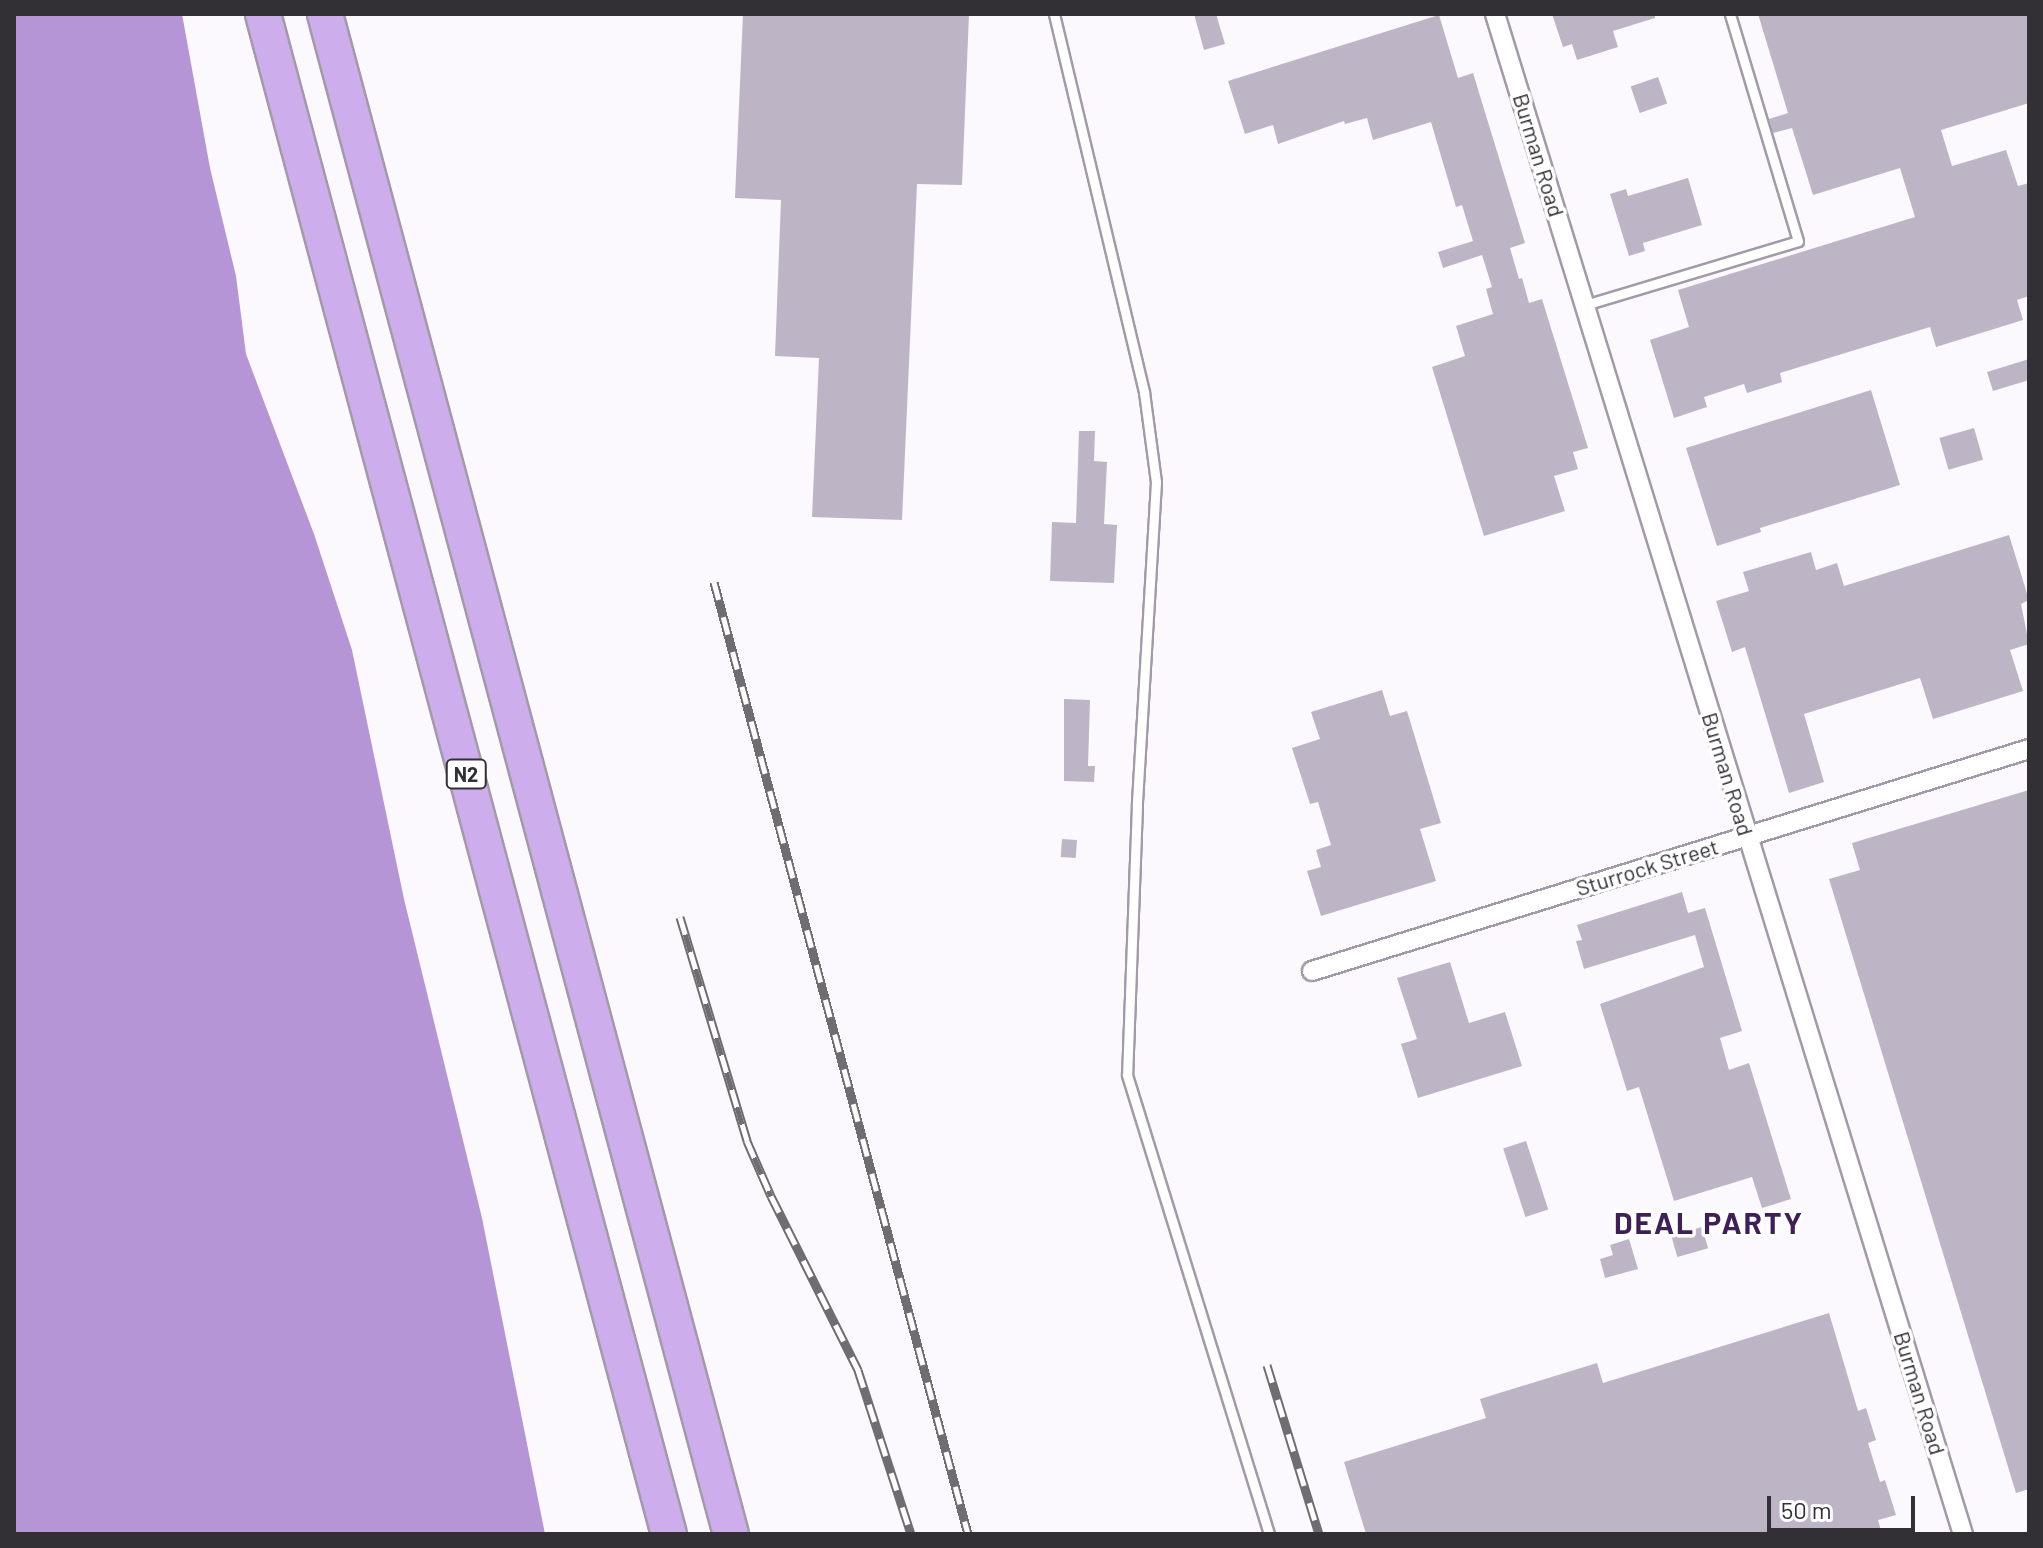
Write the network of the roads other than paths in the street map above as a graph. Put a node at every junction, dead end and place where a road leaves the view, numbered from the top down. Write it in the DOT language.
graph roads {
  1 [pos="263,14"];
  2 [pos="325,14"];
  3 [pos="1054,14"];
  4 [pos="1495,14"];
  5 [pos="1730,14"];
  6 [pos="1585,305"];
  7 [pos="2029,749"];
  8 [pos="1747,836"];
  9 [pos="1312,971"];
  10 [pos="669,1534"];
  11 [pos="731,1534"];
  12 [pos="1269,1534"];
  13 [pos="1963,1534"];
  1 -- 10 [label="highway, N2"];
  2 -- 11 [label="highway"];
  3 -- 12 [label="lane"];
  4 -- 6 [label="street, Burman Road"];
  5 -- 6 [label="lane"];
  6 -- 8 [label="street, Burman Road"];
  7 -- 8 [label="street, Sturrock Street"];
  8 -- 9 [label="street, Sturrock Street"];
  8 -- 13 [label="street, Burman Road"];
}
